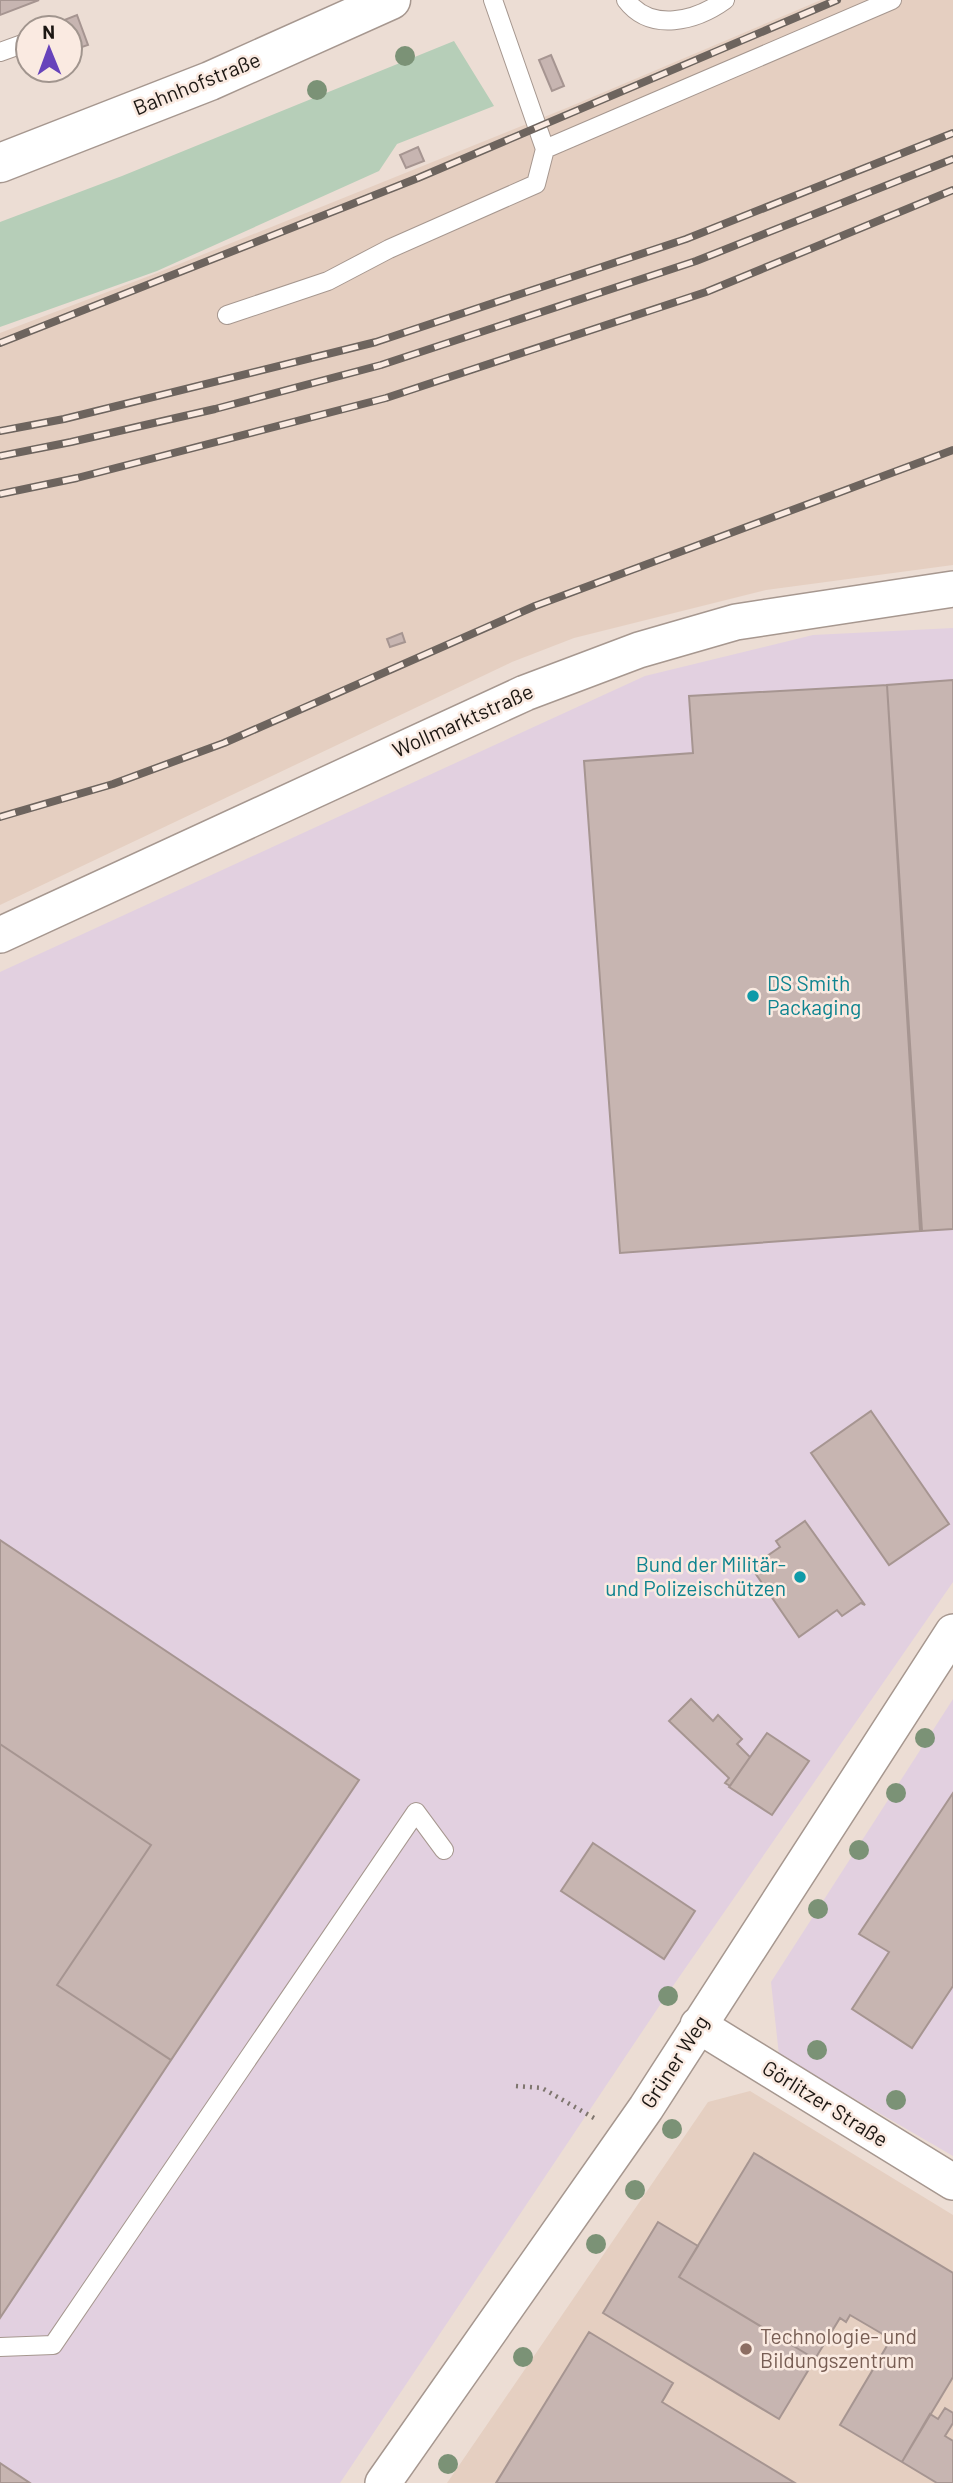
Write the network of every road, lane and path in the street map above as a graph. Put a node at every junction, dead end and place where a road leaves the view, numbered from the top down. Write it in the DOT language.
graph roads {
  1 [pos="391,0"];
  2 [pos="493,0"];
  3 [pos="626,0"];
  4 [pos="725,0"];
  5 [pos="892,0"];
  6 [pos="545,149"];
  7 [pos="0,163"];
  8 [pos="227,315"];
  9 [pos="953,589"];
  10 [pos="0,935"];
  11 [pos="953,1632"];
  12 [pos="444,1850"];
  13 [pos="698,2025"];
  14 [pos="516,2086"];
  15 [pos="601,2108"];
  16 [pos="953,2182"];
  17 [pos="0,2347"];
  18 [pos="383,2483"];
  1 -- 7 [label="main road, Bahnhofstraße"];
  2 -- 6 [label="lane"];
  3 -- 4 [label="lane"];
  5 -- 6 [label="lane"];
  6 -- 8 [label="lane"];
  9 -- 10 [label="street, Wollmarktstraße"];
  11 -- 13 [label="street, Grüner Weg"];
  12 -- 17 [label="lane"];
  13 -- 16 [label="street, Görlitzer Straße"];
  13 -- 18 [label="street, Grüner Weg"];
  14 -- 15 [label="path"];
}
